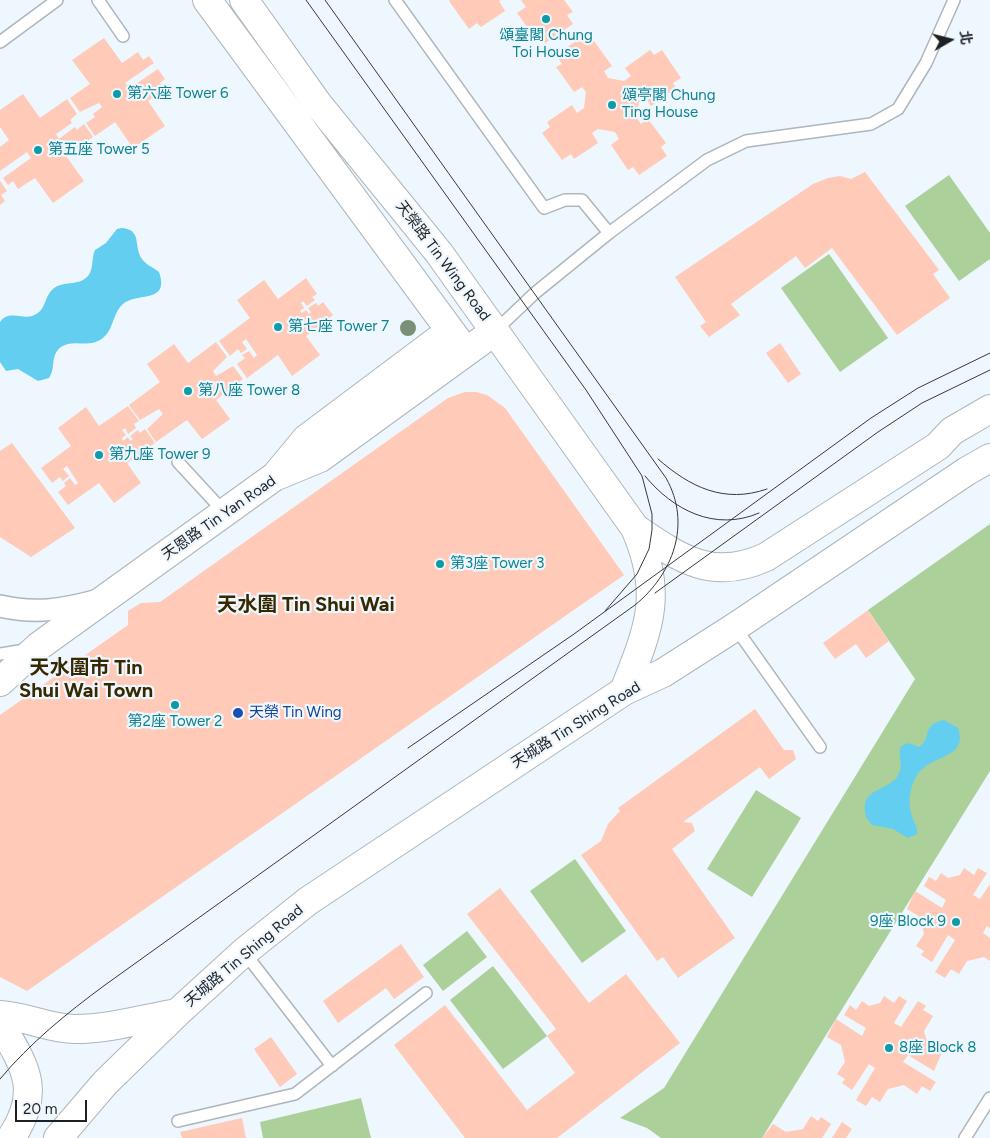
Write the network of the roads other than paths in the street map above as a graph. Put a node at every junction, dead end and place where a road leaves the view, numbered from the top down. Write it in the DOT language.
graph roads {
  1 [pos="57,0"];
  2 [pos="98,0"];
  3 [pos="207,0"];
  4 [pos="244,0"];
  5 [pos="395,0"];
  6 [pos="954,0"];
  7 [pos="122,36"];
  8 [pos="0,42"];
  9 [pos="609,233"];
  10 [pos="495,330"];
  11 [pos="458,342"];
  12 [pos="990,409"];
  13 [pos="990,431"];
  14 [pos="938,446"];
  15 [pos="990,458"];
  16 [pos="178,462"];
  17 [pos="225,513"];
  18 [pos="635,528"];
  19 [pos="105,599"];
  20 [pos="0,606"];
  21 [pos="735,627"];
  22 [pos="39,646"];
  23 [pos="0,654"];
  24 [pos="0,682"];
  25 [pos="624,691"];
  26 [pos="820,747"];
  27 [pos="244,952"];
  28 [pos="426,993"];
  29 [pos="177,1013"];
  30 [pos="0,1015"];
  31 [pos="0,1024"];
  32 [pos="332,1066"];
  33 [pos="990,1098"];
  34 [pos="178,1122"];
  35 [pos="11,1138"];
  36 [pos="58,1138"];
  37 [pos="965,1138"];
  1 -- 8 [label="lane"];
  2 -- 7 [label="lane"];
  3 -- 11 [label="main road"];
  4 -- 10 [label="main road, 天榮路 Tin Wing Road"];
  5 -- 9 [label="lane"];
  6 -- 9 [label="lane"];
  9 -- 10 [label="lane"];
  10 -- 11 [label="main road, 天恩路 Tin Yan Road"];
  10 -- 18 [label="main road, 天榮路 Tin Wing Road"];
  11 -- 17 [label="main road, 天恩路 Tin Yan Road"];
  12 -- 14 [label="main road"];
  13 -- 14 [label="main road"];
  14 -- 18 [label="main road, 天榮路 Tin Wing Road"];
  15 -- 21 [label="main road, 天城路 Tin Shing Road"];
  16 -- 17 [label="lane"];
  17 -- 19 [label="main road, 天恩路 Tin Yan Road"];
  18 -- 25 [label="main road, 天榮路 Tin Wing Road"];
  19 -- 20 [label="street"];
  19 -- 22 [label="main road, 天恩路 Tin Yan Road"];
  21 -- 25 [label="main road, 天城路 Tin Shing Road"];
  21 -- 26 [label="lane"];
  22 -- 23 [label="lane"];
  22 -- 24 [label="main road, 天恩路 Tin Yan Road"];
  25 -- 27 [label="main road, 天城路 Tin Shing Road"];
  27 -- 29 [label="main road, 天城路 Tin Shing Road"];
  27 -- 32 [label="lane"];
  28 -- 32 [label="lane"];
  29 -- 30 [label="main road, 天城路 Tin Shing Road"];
  29 -- 36 [label="main road, 天城路 Tin Shing Road"];
  31 -- 35 [label="main road"];
  32 -- 34 [label="lane"];
  33 -- 37 [label="lane"];
}
